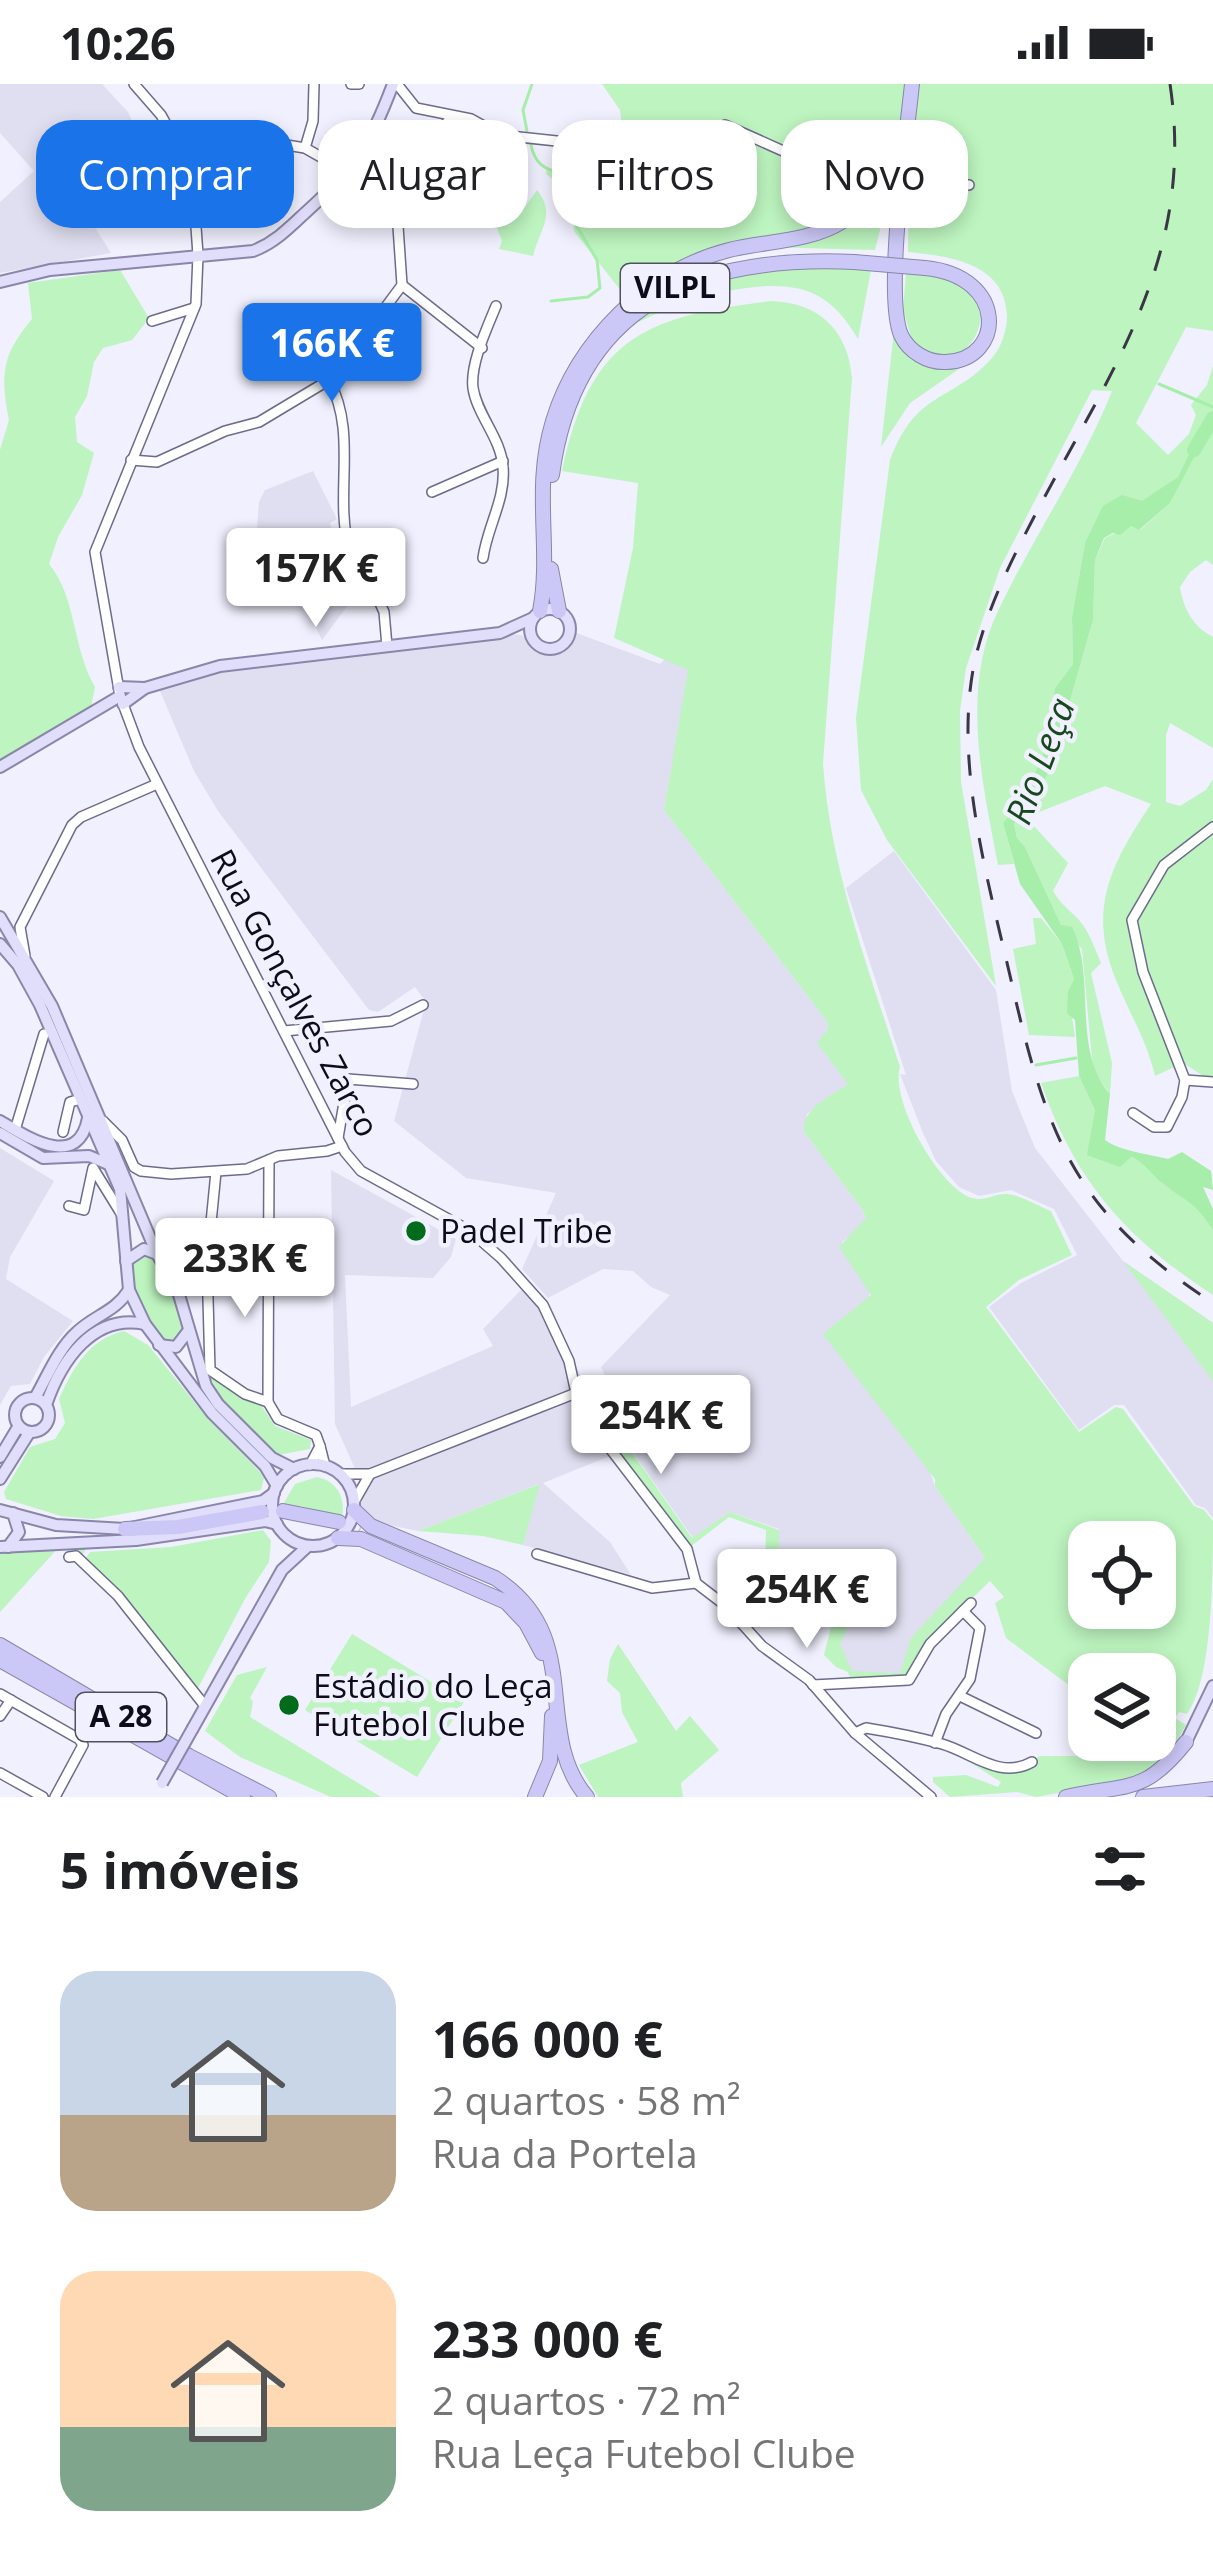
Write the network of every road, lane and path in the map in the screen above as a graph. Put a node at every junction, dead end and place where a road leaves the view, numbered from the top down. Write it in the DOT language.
graph roads {
  1 [pos="134,84"];
  2 [pos="314,84"];
  3 [pos="395,84"];
  4 [pos="912,84"];
  5 [pos="452,117"];
  6 [pos="164,120"];
  7 [pos="379,120"];
  8 [pos="449,120"];
  9 [pos="908,120"];
  10 [pos="294,146"];
  11 [pos="305,148"];
  12 [pos="318,153"];
  13 [pos="969,185"];
  14 [pos="318,200"];
  15 [pos="196,228"];
  16 [pos="397,228"];
  17 [pos="826,228"];
  18 [pos="899,228"];
  19 [pos="198,255"];
  20 [pos="896,266"];
  21 [pos="896,266"];
  22 [pos="896,266"];
  23 [pos="896,266"];
  24 [pos="0,282"];
  25 [pos="403,285"];
  26 [pos="496,306"];
  27 [pos="194,308"];
  28 [pos="152,321"];
  29 [pos="482,348"];
  30 [pos="329,380"];
  31 [pos="131,460"];
  32 [pos="503,461"];
  33 [pos="432,492"];
  34 [pos="353,546"];
  35 [pos="483,558"];
  36 [pos="365,567"];
  37 [pos="357,578"];
  38 [pos="559,611"];
  39 [pos="536,615"];
  40 [pos="500,633"];
  41 [pos="383,642"];
  42 [pos="534,642"];
  43 [pos="121,695"];
  44 [pos="0,767"];
  45 [pos="157,784"];
  46 [pos="1213,827"];
  47 [pos="2,920"];
  48 [pos="20,927"];
  49 [pos="0,944"];
  50 [pos="25,956"];
  51 [pos="423,1005"];
  52 [pos="284,1031"];
  53 [pos="44,1034"];
  54 [pos="59,1047"];
  55 [pos="38,1056"];
  56 [pos="1185,1080"];
  57 [pos="1213,1082"];
  58 [pos="413,1084"];
  59 [pos="81,1099"];
  60 [pos="1133,1113"];
  61 [pos="88,1115"];
  62 [pos="0,1121"];
  63 [pos="103,1121"];
  64 [pos="15,1130"];
  65 [pos="63,1132"];
  66 [pos="0,1133"];
  67 [pos="339,1142"];
  68 [pos="269,1160"];
  69 [pos="110,1166"];
  70 [pos="216,1172"];
  71 [pos="113,1189"];
  72 [pos="69,1206"];
  73 [pos="157,1254"];
  74 [pos="126,1262"];
  75 [pos="129,1290"];
  76 [pos="145,1324"];
  77 [pos="190,1327"];
  78 [pos="159,1345"];
  79 [pos="576,1393"];
  80 [pos="40,1402"];
  81 [pos="268,1402"];
  82 [pos="23,1430"];
  83 [pos="320,1446"];
  84 [pos="0,1457"];
  85 [pos="310,1465"];
  86 [pos="326,1466"];
  87 [pos="294,1469"];
  88 [pos="339,1474"];
  89 [pos="370,1474"];
  90 [pos="0,1479"];
  91 [pos="276,1489"];
  92 [pos="354,1506"];
  93 [pos="7,1511"];
  94 [pos="262,1512"];
  95 [pos="280,1518"];
  96 [pos="125,1529"];
  97 [pos="339,1530"];
  98 [pos="360,1531"];
  99 [pos="286,1537"];
  100 [pos="308,1546"];
  101 [pos="4,1547"];
  102 [pos="537,1554"];
  103 [pos="69,1557"];
  104 [pos="282,1570"];
  105 [pos="696,1583"];
  106 [pos="538,1623"];
  107 [pos="0,1645"];
  108 [pos="0,1660"];
  109 [pos="813,1685"];
  110 [pos="1213,1686"];
  111 [pos="960,1696"];
  112 [pos="5,1697"];
  113 [pos="206,1706"];
  114 [pos="0,1716"];
  115 [pos="855,1733"];
  116 [pos="1036,1733"];
  117 [pos="1186,1742"];
  118 [pos="935,1743"];
  119 [pos="1032,1762"];
  120 [pos="0,1773"];
  121 [pos="1213,1789"];
  122 [pos="44,1797"];
  123 [pos="55,1797"];
  124 [pos="154,1797"];
  125 [pos="243,1797"];
  126 [pos="269,1797"];
  127 [pos="535,1797"];
  128 [pos="587,1797"];
  129 [pos="931,1797"];
  130 [pos="1066,1797"];
  131 [pos="1144,1797"];
  1 -- 6 [label="street, Rua Gonçalves Zarco"];
  2 -- 11 [label="street"];
  3 -- 5 [label="street"];
  3 -- 7 [label="main road"];
  4 -- 9 [label="highway, VILPL"];
  5 -- 8 [label="street"];
  5 -- 13 [label="street, bridge"];
  10 -- 11 [label="street"];
  11 -- 12 [label="street"];
  14 -- 19 [label="main road"];
  15 -- 19 [label="street, Rua Gonçalves Zarco"];
  16 -- 25 [label="street"];
  17 -- 39 [label="highway, VILPL"];
  18 -- 20 [label="highway, VILPL, bridge"];
  19 -- 24 [label="main road"];
  19 -- 27 [label="street, Rua Gonçalves Zarco"];
  21 -- 22 [label="highway, VILPL, bridge"];
  23 -- 38 [label="highway, VILPL, bridge"];
  25 -- 29 [label="street"];
  25 -- 30 [label="street"];
  26 -- 29 [label="street"];
  27 -- 28 [label="street"];
  27 -- 31 [label="street, Rua Gonçalves Zarco"];
  29 -- 32 [label="street"];
  30 -- 31 [label="street"];
  30 -- 34 [label="street"];
  31 -- 43 [label="street, Rua Gonçalves Zarco"];
  32 -- 33 [label="street"];
  32 -- 35 [label="street"];
  34 -- 36 [label="street"];
  34 -- 37 [label="street"];
  36 -- 37 [label="street"];
  36 -- 41 [label="street"];
  37 -- 41 [label="street"];
  38 -- 39 [label="main road"];
  38 -- 42 [label="main road"];
  39 -- 40 [label="main road"];
  39 -- 42 [label="main road"];
  40 -- 41 [label="main road"];
  40 -- 42 [label="main road"];
  41 -- 43 [label="main road"];
  43 -- 44 [label="main road"];
  43 -- 45 [label="street, Rua Gonçalves Zarco"];
  45 -- 48 [label="street"];
  45 -- 52 [label="street, Rua Gonçalves Zarco"];
  46 -- 56 [label="street"];
  47 -- 48 [label="street"];
  47 -- 50 [label="main road"];
  48 -- 50 [label="street"];
  49 -- 54 [label="main road"];
  50 -- 63 [label="main road"];
  51 -- 52 [label="street"];
  52 -- 67 [label="street, Rua Gonçalves Zarco"];
  53 -- 55 [label="street"];
  54 -- 55 [label="street"];
  54 -- 59 [label="main road"];
  55 -- 64 [label="street"];
  56 -- 57 [label="street"];
  56 -- 60 [label="street"];
  58 -- 67 [label="street"];
  59 -- 61 [label="main road"];
  59 -- 65 [label="street"];
  61 -- 64 [label="main road"];
  61 -- 69 [label="main road"];
  62 -- 64 [label="main road"];
  63 -- 70 [label="street"];
  63 -- 73 [label="main road"];
  66 -- 69 [label="main road"];
  67 -- 68 [label="street"];
  67 -- 79 [label="street, Rua Gonçalves Zarco"];
  68 -- 70 [label="street"];
  68 -- 81 [label="street"];
  69 -- 71 [label="main road"];
  70 -- 81 [label="street"];
  71 -- 72 [label="street"];
  71 -- 74 [label="main road"];
  73 -- 74 [label="main road"];
  73 -- 77 [label="main road"];
  74 -- 75 [label="main road"];
  75 -- 76 [label="main road"];
  75 -- 80 [label="main road"];
  76 -- 78 [label="main road"];
  76 -- 80 [label="main road"];
  77 -- 78 [label="main road"];
  77 -- 87 [label="main road"];
  78 -- 91 [label="main road"];
  79 -- 89 [label="street"];
  79 -- 105 [label="street, Rua Gonçalves Zarco"];
  80 -- 82 [label="main road"];
  80 -- 82 [label="main road"];
  81 -- 83 [label="street"];
  82 -- 84 [label="main road"];
  82 -- 90 [label="main road"];
  83 -- 85 [label="street"];
  83 -- 86 [label="street"];
  85 -- 86 [label="main road"];
  85 -- 87 [label="main road"];
  86 -- 88 [label="main road"];
  87 -- 91 [label="main road"];
  88 -- 89 [label="street"];
  88 -- 92 [label="main road"];
  89 -- 92 [label="street"];
  91 -- 95 [label="main road"];
  91 -- 96 [label="main road"];
  92 -- 97 [label="main road"];
  92 -- 106 [label="highway"];
  93 -- 96 [label="main road"];
  93 -- 101 [label="main road"];
  94 -- 96 [label="highway"];
  95 -- 97 [label="highway"];
  95 -- 99 [label="main road"];
  95 -- 101 [label="main road"];
  97 -- 100 [label="main road"];
  97 -- 127 [label="highway"];
  98 -- 106 [label="highway"];
  99 -- 100 [label="main road"];
  99 -- 104 [label="main road"];
  100 -- 104 [label="main road"];
  102 -- 105 [label="street"];
  103 -- 113 [label="street"];
  104 -- 113 [label="main road"];
  105 -- 109 [label="street, Rua Gonçalves Zarco"];
  106 -- 128 [label="highway"];
  107 -- 126 [label="highway, A 28"];
  108 -- 125 [label="highway, A 28"];
  109 -- 111 [label="street"];
  109 -- 115 [label="street, Rua Gonçalves Zarco"];
  110 -- 117 [label="main road"];
  111 -- 116 [label="street"];
  111 -- 118 [label="street"];
  112 -- 114 [label="street"];
  112 -- 123 [label="street"];
  113 -- 124 [label="main road, bridge"];
  115 -- 118 [label="street"];
  115 -- 129 [label="street, Rua Gonçalves Zarco"];
  117 -- 130 [label="highway"];
  118 -- 119 [label="street"];
  120 -- 122 [label="street"];
  121 -- 131 [label="highway"];
}
